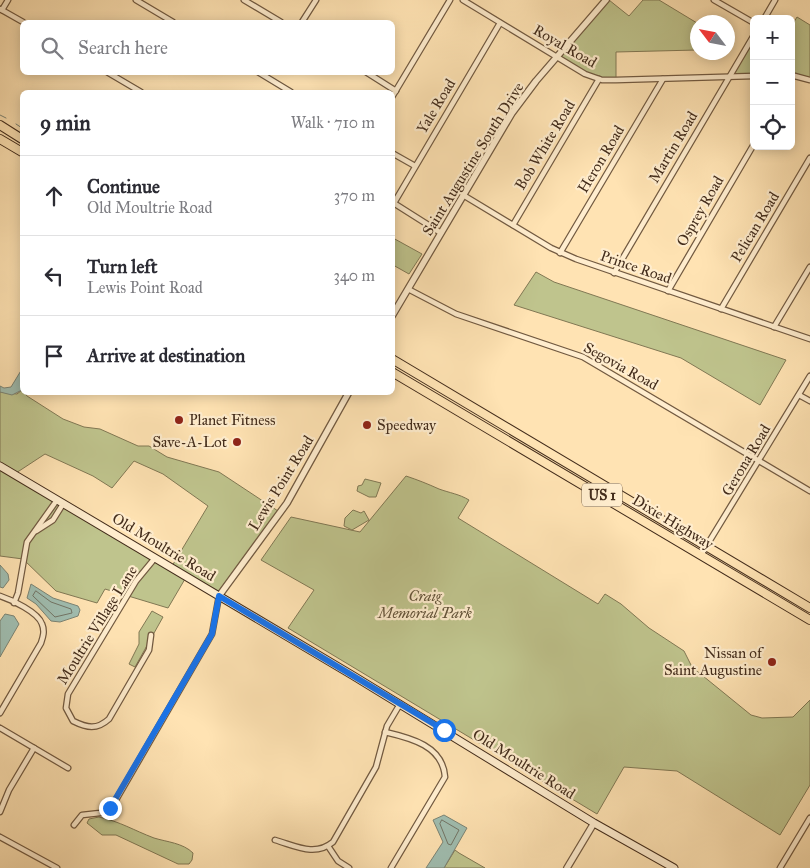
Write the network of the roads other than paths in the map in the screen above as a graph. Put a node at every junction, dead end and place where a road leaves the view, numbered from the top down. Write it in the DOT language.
graph roads {
  1 [pos="8,0"];
  2 [pos="136,0"];
  3 [pos="244,0"];
  4 [pos="316,0"];
  5 [pos="450,0"];
  6 [pos="463,0"];
  7 [pos="604,0"];
  8 [pos="714,0"];
  9 [pos="775,0"];
  10 [pos="1,10"];
  11 [pos="766,15"];
  12 [pos="20,20"];
  13 [pos="171,20"];
  14 [pos="278,20"];
  15 [pos="303,20"];
  16 [pos="750,22"];
  17 [pos="500,23"];
  18 [pos="750,42"];
  19 [pos="557,57"];
  20 [pos="112,75"];
  21 [pos="263,75"];
  22 [pos="371,75"];
  23 [pos="730,76"];
  24 [pos="750,76"];
  25 [pos="795,76"];
  26 [pos="599,79"];
  27 [pos="663,79"];
  28 [pos="810,80"];
  29 [pos="138,90"];
  30 [pos="288,90"];
  31 [pos="394,90"];
  32 [pos="396,91"];
  33 [pos="0,125"];
  34 [pos="12,132"];
  35 [pos="20,138"];
  36 [pos="3,141"];
  37 [pos="750,150"];
  38 [pos="20,151"];
  39 [pos="395,155"];
  40 [pos="810,158"];
  41 [pos="415,166"];
  42 [pos="464,195"];
  43 [pos="395,200"];
  44 [pos="395,204"];
  45 [pos="513,224"];
  46 [pos="441,233"];
  47 [pos="560,253"];
  48 [pos="810,267"];
  49 [pos="614,273"];
  50 [pos="408,289"];
  51 [pos="668,291"];
  52 [pos="721,309"];
  53 [pos="395,311"];
  54 [pos="774,327"];
  55 [pos="810,339"];
  56 [pos="395,361"];
  57 [pos="395,374"];
  58 [pos="810,376"];
  59 [pos="348,395"];
  60 [pos="799,395"];
  61 [pos="810,401"];
  62 [pos="549,452"];
  63 [pos="544,461"];
  64 [pos="759,461"];
  65 [pos="0,466"];
  66 [pos="810,491"];
  67 [pos="60,502"];
  68 [pos="709,546"];
  69 [pos="702,555"];
  70 [pos="155,558"];
  71 [pos="0,596"];
  72 [pos="219,596"];
  73 [pos="14,603"];
  74 [pos="809,607"];
  75 [pos="802,615"];
  76 [pos="810,620"];
  77 [pos="151,635"];
  78 [pos="400,704"];
  79 [pos="0,713"];
  80 [pos="0,728"];
  81 [pos="385,732"];
  82 [pos="34,748"];
  83 [pos="68,768"];
  84 [pos="0,812"];
  85 [pos="810,818"];
  86 [pos="594,823"];
  87 [pos="74,825"];
  88 [pos="0,837"];
  89 [pos="275,840"];
  90 [pos="328,846"];
  91 [pos="57,868"];
  92 [pos="349,868"];
  93 [pos="392,868"];
  94 [pos="567,868"];
  95 [pos="674,868"];
  96 [pos="780,868"];
  1 -- 10 [label="street"];
  2 -- 13 [label="street"];
  3 -- 14 [label="street"];
  4 -- 15 [label="street"];
  5 -- 32 [label="street"];
  6 -- 17 [label="street, Royal Road"];
  7 -- 19 [label="street, Saint Augustine South Drive"];
  8 -- 16 [label="street"];
  9 -- 11 [label="street"];
  10 -- 12 [label="street"];
  17 -- 19 [label="street, Royal Road"];
  17 -- 41 [label="street, Yale Road"];
  18 -- 23 [label="street, Martin Road"];
  19 -- 26 [label="street, Royal Road"];
  19 -- 42 [label="street, Saint Augustine South Drive"];
  20 -- 29 [label="street"];
  21 -- 30 [label="street"];
  22 -- 31 [label="street"];
  23 -- 24 [label="street, Royal Road"];
  23 -- 27 [label="street, Royal Road"];
  23 -- 49 [label="street, Martin Road"];
  25 -- 28 [label="street"];
  26 -- 27 [label="street, Royal Road"];
  26 -- 45 [label="street, Bob White Road"];
  27 -- 47 [label="street, Heron Road"];
  33 -- 34 [label="main road"];
  34 -- 35 [label="main road"];
  34 -- 36 [label="street"];
  36 -- 38 [label="main road"];
  37 -- 51 [label="street, Osprey Road"];
  39 -- 41 [label="street"];
  40 -- 52 [label="street, Pelican Road"];
  41 -- 43 [label="street, Yale Road"];
  42 -- 45 [label="street, Prince Road"];
  42 -- 46 [label="street, Saint Augustine South Drive"];
  44 -- 46 [label="street"];
  45 -- 47 [label="street, Prince Road"];
  46 -- 50 [label="street, Saint Augustine South Drive"];
  47 -- 49 [label="street, Prince Road"];
  48 -- 54 [label="street"];
  49 -- 51 [label="street, Prince Road"];
  50 -- 53 [label="street, Saint Augustine South Drive"];
  50 -- 64 [label="street, Segovia Road"];
  51 -- 52 [label="street, Prince Road"];
  52 -- 54 [label="street, Prince Road"];
  54 -- 55 [label="street, Prince Road"];
  56 -- 62 [label="main road, US 1"];
  57 -- 63 [label="main road, Dixie Highway / US 1"];
  58 -- 60 [label="street, Gerona Road"];
  59 -- 72 [label="street, Lewis Point Road"];
  60 -- 61 [label="street"];
  60 -- 64 [label="street, Gerona Road"];
  62 -- 63 [label="main road"];
  62 -- 68 [label="main road, US 1"];
  63 -- 69 [label="main road, Dixie Highway / US 1"];
  64 -- 66 [label="street, Segovia Road"];
  64 -- 68 [label="street, Gerona Road"];
  65 -- 67 [label="main road, Old Moultrie Road"];
  67 -- 70 [label="main road, Old Moultrie Road"];
  67 -- 73 [label="street"];
  68 -- 69 [label="street, Gerona Road"];
  68 -- 74 [label="main road, US 1"];
  69 -- 75 [label="main road, Dixie Highway / US 1"];
  70 -- 72 [label="main road, Old Moultrie Road"];
  70 -- 77 [label="street, Moultrie Village Lane"];
  71 -- 73 [label="street"];
  72 -- 78 [label="main road, Old Moultrie Road"];
  72 -- 87 [label="street, Lewis Point Road"];
  73 -- 79 [label="street"];
  74 -- 75 [label="main road"];
  75 -- 76 [label="main road, Dixie Highway / US 1"];
  78 -- 81 [label="street"];
  78 -- 86 [label="main road, Old Moultrie Road"];
  80 -- 82 [label="street"];
  81 -- 90 [label="street"];
  81 -- 93 [label="street"];
  82 -- 83 [label="street"];
  82 -- 84 [label="street"];
  85 -- 96 [label="street"];
  86 -- 94 [label="street"];
  86 -- 95 [label="main road, Old Moultrie Road"];
  88 -- 91 [label="street"];
  89 -- 90 [label="street"];
  90 -- 92 [label="street"];
}
